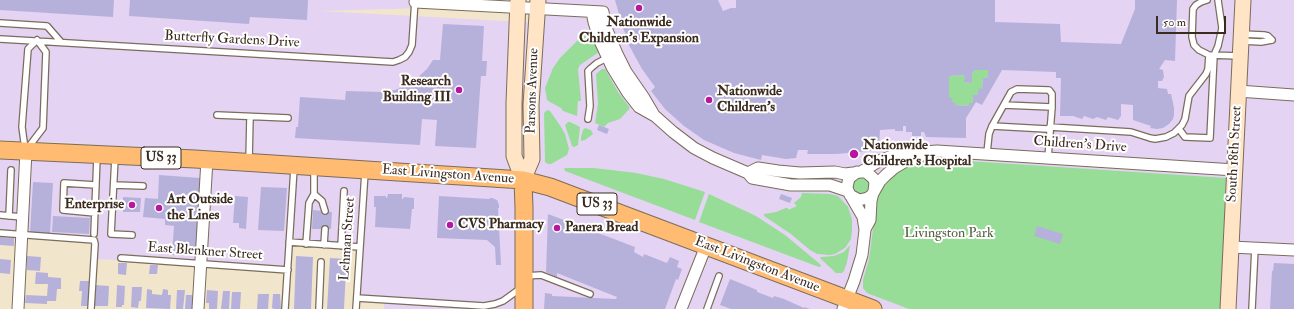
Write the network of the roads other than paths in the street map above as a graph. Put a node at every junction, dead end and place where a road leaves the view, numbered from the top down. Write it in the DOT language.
graph roads {
  1 [pos="1207,0"];
  2 [pos="1218,0"];
  3 [pos="1243,0"];
  4 [pos="415,1"];
  5 [pos="518,4"];
  6 [pos="537,4"];
  7 [pos="0,23"];
  8 [pos="0,39"];
  9 [pos="37,40"];
  10 [pos="61,42"];
  11 [pos="1241,43"];
  12 [pos="1211,55"];
  13 [pos="612,56"];
  14 [pos="1238,91"];
  15 [pos="1294,95"];
  16 [pos="1004,105"];
  17 [pos="1052,107"];
  18 [pos="217,115"];
  19 [pos="250,117"];
  20 [pos="288,118"];
  21 [pos="588,119"];
  22 [pos="992,126"];
  23 [pos="1050,127"];
  24 [pos="1179,129"];
  25 [pos="0,150"];
  26 [pos="26,151"];
  27 [pos="924,152"];
  28 [pos="97,154"];
  29 [pos="987,154"];
  30 [pos="115,155"];
  31 [pos="1048,158"];
  32 [pos="207,160"];
  33 [pos="249,163"];
  34 [pos="294,166"];
  35 [pos="314,167"];
  36 [pos="11,170"];
  37 [pos="365,170"];
  38 [pos="1235,170"];
  39 [pos="859,172"];
  40 [pos="748,173"];
  41 [pos="523,180"];
  42 [pos="96,185"];
  43 [pos="114,185"];
  44 [pos="143,186"];
  45 [pos="344,192"];
  46 [pos="874,192"];
  47 [pos="849,193"];
  48 [pos="314,194"];
  49 [pos="325,211"];
  50 [pos="95,213"];
  51 [pos="0,215"];
  52 [pos="9,216"];
  53 [pos="22,217"];
  54 [pos="324,229"];
  55 [pos="865,230"];
  56 [pos="0,233"];
  57 [pos="21,234"];
  58 [pos="94,234"];
  59 [pos="132,235"];
  60 [pos="289,242"];
  61 [pos="306,244"];
  62 [pos="324,245"];
  63 [pos="341,246"];
  64 [pos="706,246"];
  65 [pos="360,247"];
  66 [pos="1231,247"];
  67 [pos="1255,248"];
  68 [pos="1294,250"];
  69 [pos="121,258"];
  70 [pos="321,262"];
  71 [pos="201,263"];
  72 [pos="288,270"];
  73 [pos="719,276"];
  74 [pos="524,280"];
  75 [pos="590,294"];
  76 [pos="357,298"];
  77 [pos="845,304"];
  78 [pos="484,306"];
  79 [pos="18,309"];
  80 [pos="91,309"];
  81 [pos="198,309"];
  82 [pos="285,309"];
  83 [pos="319,309"];
  84 [pos="356,309"];
  85 [pos="490,309"];
  86 [pos="524,309"];
  87 [pos="681,309"];
  88 [pos="707,309"];
  89 [pos="873,309"];
  90 [pos="1228,309"];
  91 [pos="1252,309"];
  1 -- 12 [label="lane"];
  2 -- 12 [label="lane"];
  3 -- 11 [label="street, South 18th Street"];
  4 -- 5 [label="street"];
  4 -- 10 [label="lane, Butterfly Gardens Drive"];
  5 -- 6 [label="street"];
  5 -- 41 [label="street, Parsons Avenue"];
  6 -- 13 [label="street"];
  6 -- 41 [label="street, Parsons Avenue"];
  7 -- 10 [label="lane"];
  8 -- 9 [label="lane, Butterfly Gardens Drive"];
  9 -- 10 [label="lane, Butterfly Gardens Drive"];
  9 -- 26 [label="lane"];
  9 -- 26 [label="lane"];
  11 -- 12 [label="lane"];
  11 -- 14 [label="street, South 18th Street"];
  12 -- 24 [label="lane"];
  12 -- 24 [label="lane"];
  13 -- 21 [label="lane"];
  13 -- 40 [label="street"];
  14 -- 15 [label="street"];
  14 -- 38 [label="street, South 18th Street"];
  16 -- 17 [label="lane"];
  16 -- 17 [label="lane"];
  16 -- 22 [label="lane"];
  17 -- 23 [label="lane"];
  18 -- 19 [label="lane"];
  19 -- 20 [label="lane"];
  19 -- 33 [label="lane"];
  22 -- 23 [label="lane"];
  22 -- 29 [label="lane"];
  23 -- 24 [label="lane"];
  23 -- 31 [label="lane"];
  25 -- 26 [label="main road, East Livingston Avenue / US 33"];
  26 -- 28 [label="main road, East Livingston Avenue / US 33"];
  26 -- 53 [label="street"];
  27 -- 29 [label="street, Children's Drive"];
  27 -- 39 [label="street, Children's Drive"];
  27 -- 46 [label="street, Children's Drive"];
  28 -- 30 [label="main road, East Livingston Avenue / US 33"];
  28 -- 42 [label="lane"];
  29 -- 31 [label="street, Children's Drive"];
  30 -- 32 [label="main road, East Livingston Avenue / US 33"];
  30 -- 43 [label="lane"];
  31 -- 38 [label="street, Children's Drive"];
  32 -- 33 [label="main road, East Livingston Avenue / US 33"];
  32 -- 71 [label="street"];
  33 -- 34 [label="main road, East Livingston Avenue / US 33"];
  34 -- 35 [label="main road, East Livingston Avenue / US 33"];
  34 -- 60 [label="lane"];
  35 -- 37 [label="main road, East Livingston Avenue / US 33"];
  35 -- 48 [label="lane"];
  36 -- 52 [label="lane"];
  37 -- 41 [label="main road, East Livingston Avenue / US 33"];
  37 -- 65 [label="lane, Lehman Street"];
  38 -- 66 [label="street, South 18th Street"];
  39 -- 40 [label="street"];
  39 -- 46 [label="street"];
  39 -- 47 [label="street"];
  40 -- 47 [label="street"];
  41 -- 64 [label="main road, East Livingston Avenue / US 33"];
  41 -- 74 [label="main road, Parsons Avenue"];
  42 -- 50 [label="lane"];
  42 -- 50 [label="lane"];
  43 -- 44 [label="lane"];
  43 -- 59 [label="lane"];
  45 -- 63 [label="lane"];
  46 -- 47 [label="street"];
  46 -- 55 [label="street"];
  47 -- 55 [label="street"];
  48 -- 49 [label="lane"];
  48 -- 61 [label="lane"];
  50 -- 58 [label="lane"];
  51 -- 52 [label="lane"];
  52 -- 53 [label="lane"];
  53 -- 57 [label="street"];
  54 -- 62 [label="lane"];
  55 -- 77 [label="street"];
  56 -- 57 [label="lane"];
  57 -- 79 [label="street"];
  57 -- 80 [label="lane"];
  60 -- 61 [label="lane"];
  60 -- 72 [label="lane"];
  61 -- 62 [label="lane"];
  62 -- 63 [label="lane"];
  63 -- 65 [label="lane"];
  64 -- 77 [label="main road, East Livingston Avenue / US 33"];
  64 -- 87 [label="street"];
  65 -- 76 [label="lane, Lehman Street"];
  66 -- 67 [label="street"];
  66 -- 90 [label="street, South 18th Street"];
  67 -- 68 [label="street"];
  67 -- 91 [label="lane"];
  69 -- 71 [label="lane, East Blenkner Street"];
  70 -- 83 [label="lane"];
  71 -- 72 [label="lane, East Blenkner Street"];
  71 -- 81 [label="street"];
  72 -- 82 [label="lane"];
  73 -- 88 [label="lane"];
  74 -- 75 [label="lane"];
  74 -- 78 [label="lane"];
  74 -- 86 [label="main road, Parsons Avenue"];
  76 -- 78 [label="lane"];
  76 -- 84 [label="lane, Lehman Street"];
  77 -- 89 [label="main road, East Livingston Avenue / US 33"];
  78 -- 85 [label="lane"];
}
